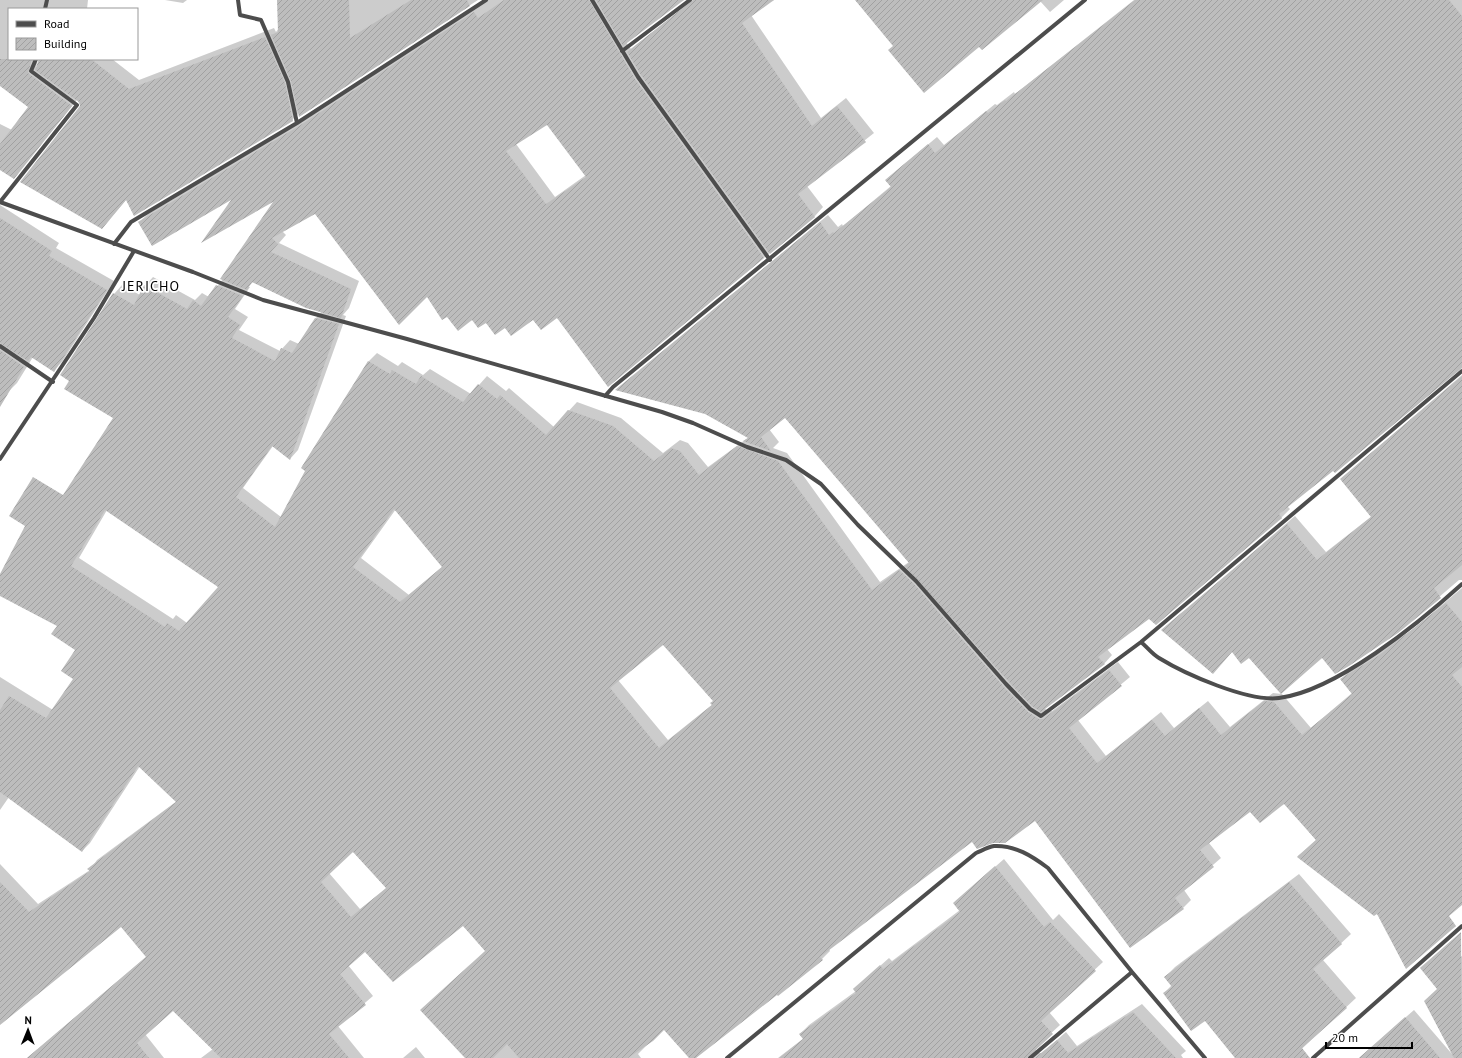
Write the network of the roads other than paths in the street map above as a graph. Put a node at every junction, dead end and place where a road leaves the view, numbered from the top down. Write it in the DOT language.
graph roads {
  1 [pos="238,0"];
  2 [pos="486,0"];
  3 [pos="592,0"];
  4 [pos="690,0"];
  5 [pos="1085,0"];
  6 [pos="622,51"];
  7 [pos="36,60"];
  8 [pos="297,124"];
  9 [pos="0,202"];
  10 [pos="114,244"];
  11 [pos="134,251"];
  12 [pos="770,260"];
  13 [pos="0,346"];
  14 [pos="1462,371"];
  15 [pos="53,382"];
  16 [pos="605,396"];
  17 [pos="0,459"];
  18 [pos="1462,584"];
  19 [pos="1141,642"];
  20 [pos="1462,926"];
  21 [pos="1132,972"];
  22 [pos="727,1058"];
  23 [pos="1030,1058"];
  24 [pos="1205,1058"];
  25 [pos="1313,1058"];
  1 -- 8 [label="street"];
  2 -- 8 [label="street"];
  3 -- 6 [label="street"];
  4 -- 6 [label="street"];
  5 -- 12 [label="street"];
  6 -- 12 [label="street"];
  7 -- 9 [label="street"];
  8 -- 10 [label="street"];
  9 -- 10 [label="street"];
  10 -- 11 [label="street"];
  11 -- 15 [label="street"];
  11 -- 16 [label="street"];
  12 -- 16 [label="street"];
  13 -- 15 [label="street"];
  14 -- 19 [label="street"];
  15 -- 17 [label="street"];
  16 -- 19 [label="street"];
  18 -- 19 [label="street"];
  20 -- 25 [label="street"];
  21 -- 22 [label="street"];
  21 -- 23 [label="street"];
  21 -- 24 [label="street"];
}
